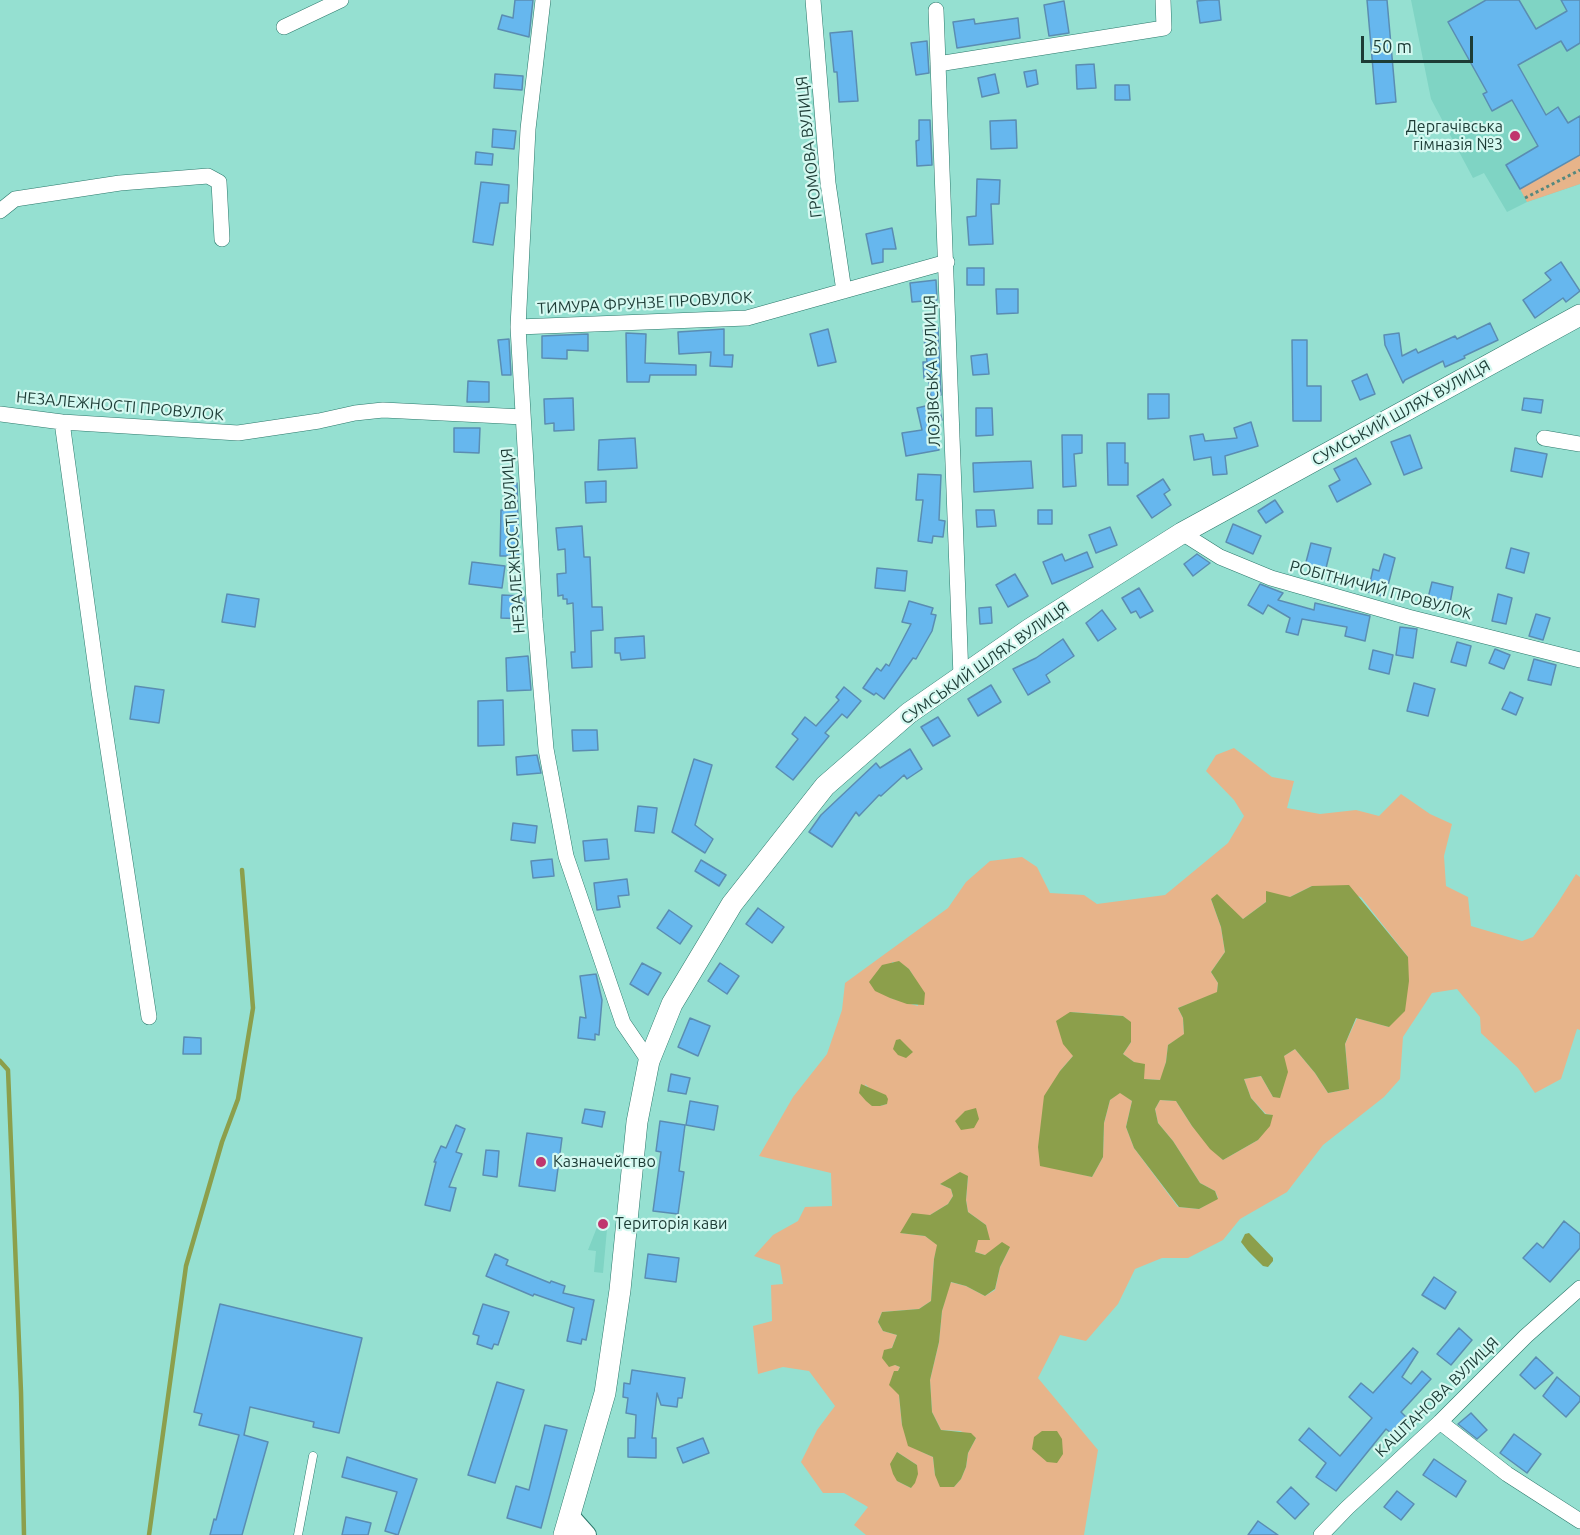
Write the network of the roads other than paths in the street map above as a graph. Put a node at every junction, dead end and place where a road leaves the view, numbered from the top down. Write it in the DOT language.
graph roads {
  1 [pos="341,0"];
  2 [pos="543,0"];
  3 [pos="813,0"];
  4 [pos="1163,0"];
  5 [pos="936,10"];
  6 [pos="284,27"];
  7 [pos="939,64"];
  8 [pos="0,211"];
  9 [pos="222,239"];
  10 [pos="947,262"];
  11 [pos="844,291"];
  12 [pos="1580,315"];
  13 [pos="518,327"];
  14 [pos="0,414"];
  15 [pos="523,417"];
  16 [pos="62,422"];
  17 [pos="1544,438"];
  18 [pos="1580,444"];
  19 [pos="1182,532"];
  20 [pos="1580,660"];
  21 [pos="961,677"];
  22 [pos="149,1017"];
  23 [pos="649,1061"];
  24 [pos="1580,1288"];
  25 [pos="1440,1422"];
  26 [pos="313,1456"];
  27 [pos="1580,1521"];
  28 [pos="567,1526"];
  29 [pos="298,1535"];
  30 [pos="587,1535"];
  31 [pos="1321,1535"];
  1 -- 6 [label="street"];
  2 -- 13 [label="street, НЕЗАЛЕЖНОСТІ ВУЛИЦЯ"];
  3 -- 11 [label="street, ГРОМОВА ВУЛИЦЯ"];
  4 -- 7 [label="street"];
  5 -- 7 [label="street, ЛОЗІВСЬКА ВУЛИЦЯ"];
  7 -- 10 [label="street, ЛОЗІВСЬКА ВУЛИЦЯ"];
  8 -- 9 [label="street"];
  10 -- 11 [label="street, ТИМУРА ФРУНЗЕ ПРОВУЛОК"];
  10 -- 21 [label="street, ЛОЗІВСЬКА ВУЛИЦЯ"];
  11 -- 13 [label="street, ТИМУРА ФРУНЗЕ ПРОВУЛОК"];
  12 -- 19 [label="main road, СУМСЬКИЙ ШЛЯХ ВУЛИЦЯ"];
  13 -- 15 [label="street, НЕЗАЛЕЖНОСТІ ВУЛИЦЯ"];
  14 -- 16 [label="street, НЕЗАЛЕЖНОСТІ ПРОВУЛОК"];
  15 -- 16 [label="street, НЕЗАЛЕЖНОСТІ ПРОВУЛОК"];
  15 -- 23 [label="street, НЕЗАЛЕЖНОСТІ ВУЛИЦЯ"];
  16 -- 22 [label="street"];
  17 -- 18 [label="street"];
  19 -- 20 [label="street, РОБІТНИЧИЙ ПРОВУЛОК"];
  19 -- 21 [label="main road, СУМСЬКИЙ ШЛЯХ ВУЛИЦЯ"];
  21 -- 23 [label="main road, СУМСЬКИЙ ШЛЯХ ВУЛИЦЯ"];
  23 -- 28 [label="main road, СУМСЬКИЙ ШЛЯХ ВУЛИЦЯ"];
  24 -- 25 [label="street, КАШТАНОВА ВУЛИЦЯ"];
  25 -- 27 [label="street"];
  25 -- 31 [label="street, КАШТАНОВА ВУЛИЦЯ"];
  26 -- 29 [label="lane"];
  28 -- 30 [label="street"];
}
